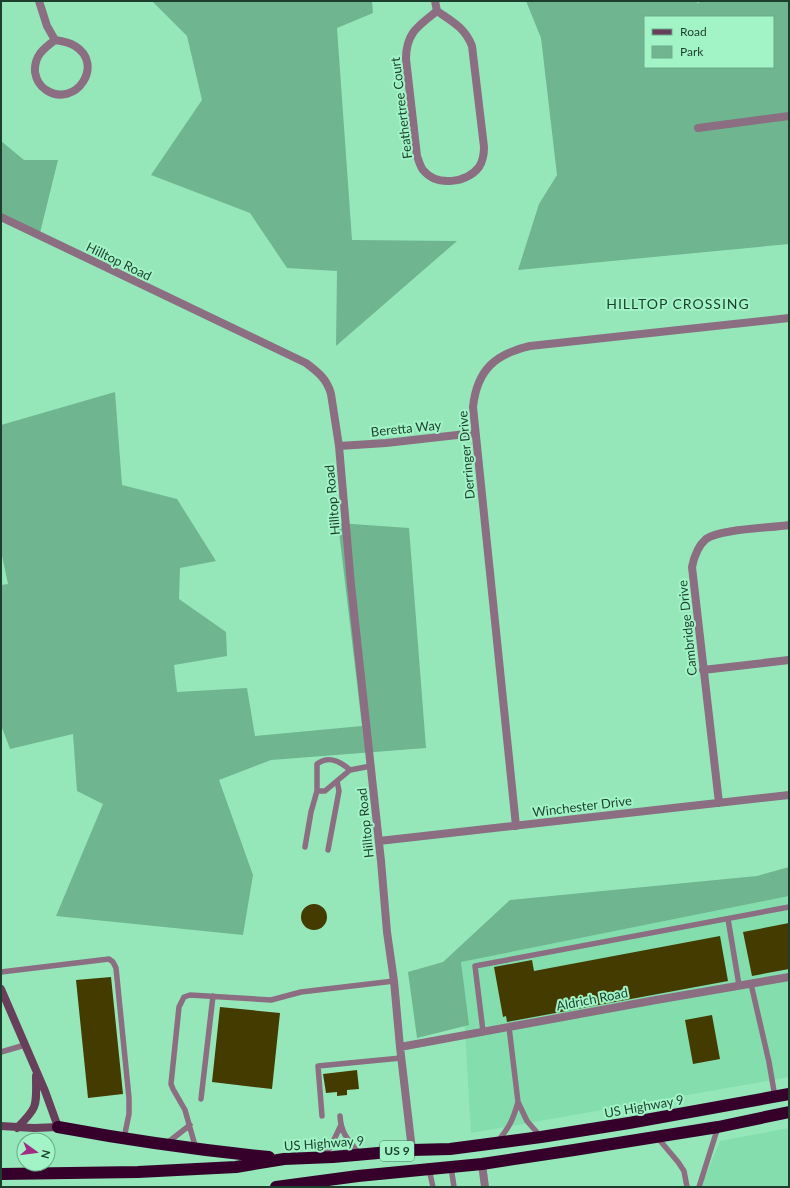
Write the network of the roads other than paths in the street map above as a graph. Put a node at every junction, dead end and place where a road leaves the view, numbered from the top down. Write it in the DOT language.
graph roads {
  1 [pos="39,1"];
  2 [pos="435,1"];
  3 [pos="437,11"];
  4 [pos="55,40"];
  5 [pos="789,116"];
  6 [pos="698,128"];
  7 [pos="1,217"];
  8 [pos="789,318"];
  9 [pos="475,433"];
  10 [pos="339,446"];
  11 [pos="789,525"];
  12 [pos="789,660"];
  13 [pos="703,670"];
  14 [pos="371,766"];
  15 [pos="350,770"];
  16 [pos="337,781"];
  17 [pos="317,792"];
  18 [pos="789,795"];
  19 [pos="719,803"];
  20 [pos="516,826"];
  21 [pos="379,841"];
  22 [pos="305,847"];
  23 [pos="328,850"];
  24 [pos="789,907"];
  25 [pos="728,919"];
  26 [pos="1,972"];
  27 [pos="789,977"];
  28 [pos="394,981"];
  29 [pos="751,984"];
  30 [pos="739,985"];
  31 [pos="1,989"];
  32 [pos="213,996"];
  33 [pos="509,1027"];
  34 [pos="483,1031"];
  35 [pos="25,1045"];
  36 [pos="400,1047"];
  37 [pos="1,1052"];
  38 [pos="401,1058"];
  39 [pos="36,1071"];
  40 [pos="789,1094"];
  41 [pos="775,1097"];
  42 [pos="201,1099"];
  43 [pos="518,1102"];
  44 [pos="789,1112"];
  45 [pos="322,1116"];
  46 [pos="340,1116"];
  47 [pos="190,1125"];
  48 [pos="1,1126"];
  49 [pos="341,1126"];
  50 [pos="58,1127"];
  51 [pos="718,1127"];
  52 [pos="17,1128"];
  53 [pos="541,1137"];
  54 [pos="657,1137"];
  55 [pos="124,1138"];
  56 [pos="496,1143"];
  57 [pos="165,1145"];
  58 [pos="196,1149"];
  59 [pos="412,1150"];
  60 [pos="360,1155"];
  61 [pos="321,1158"];
  62 [pos="284,1159"];
  63 [pos="482,1164"];
  64 [pos="451,1167"];
  65 [pos="429,1169"];
  66 [pos="1,1174"];
  67 [pos="276,1187"];
  68 [pos="433,1187"];
  69 [pos="454,1187"];
  70 [pos="486,1187"];
  71 [pos="687,1187"];
  72 [pos="699,1187"];
  1 -- 4 [label="street"];
  2 -- 3 [label="street"];
  3 -- 3 [label="street, Feathertree Court"];
  4 -- 4 [label="street"];
  5 -- 6 [label="street"];
  7 -- 10 [label="street, Hilltop Road"];
  8 -- 9 [label="street, Derringer Drive"];
  9 -- 10 [label="street, Beretta Way"];
  9 -- 20 [label="street, Derringer Drive"];
  10 -- 14 [label="street, Hilltop Road"];
  11 -- 13 [label="street, Cambridge Drive"];
  12 -- 13 [label="street"];
  13 -- 19 [label="street, Cambridge Drive"];
  14 -- 15 [label="lane"];
  14 -- 21 [label="street, Hilltop Road"];
  15 -- 16 [label="lane"];
  15 -- 17 [label="lane"];
  16 -- 17 [label="lane"];
  16 -- 23 [label="lane"];
  17 -- 22 [label="lane"];
  18 -- 19 [label="street, Winchester Drive"];
  19 -- 20 [label="street, Winchester Drive"];
  20 -- 21 [label="street, Winchester Drive"];
  21 -- 28 [label="street, Hilltop Road"];
  24 -- 25 [label="lane"];
  25 -- 30 [label="lane"];
  25 -- 34 [label="lane"];
  26 -- 55 [label="lane"];
  27 -- 29 [label="street, Aldrich Road"];
  28 -- 32 [label="lane"];
  28 -- 36 [label="street, Hilltop Road"];
  29 -- 30 [label="street, Aldrich Road"];
  29 -- 41 [label="lane"];
  30 -- 33 [label="street, Aldrich Road"];
  31 -- 35 [label="street"];
  32 -- 42 [label="lane"];
  32 -- 47 [label="lane"];
  33 -- 34 [label="street, Aldrich Road"];
  33 -- 43 [label="lane"];
  34 -- 36 [label="street, Aldrich Road"];
  35 -- 37 [label="lane"];
  35 -- 39 [label="street"];
  36 -- 38 [label="street, Hilltop Road"];
  38 -- 45 [label="lane"];
  38 -- 59 [label="street, Hilltop Road"];
  39 -- 50 [label="street"];
  39 -- 52 [label="street"];
  40 -- 41 [label="highway, US Highway 9 / US 9"];
  41 -- 53 [label="highway, US Highway 9 / US 9"];
  43 -- 53 [label="lane"];
  43 -- 56 [label="lane"];
  44 -- 51 [label="highway, US 9"];
  46 -- 49 [label="lane"];
  47 -- 57 [label="lane"];
  47 -- 58 [label="lane"];
  48 -- 52 [label="street"];
  49 -- 60 [label="lane"];
  49 -- 61 [label="lane"];
  50 -- 52 [label="street"];
  50 -- 55 [label="highway"];
  51 -- 54 [label="highway, US 9"];
  51 -- 72 [label="lane"];
  53 -- 56 [label="highway, US Highway 9 / US 9"];
  54 -- 63 [label="highway, US 9"];
  54 -- 71 [label="lane"];
  55 -- 57 [label="highway"];
  56 -- 59 [label="highway, US Highway 9 / US 9"];
  57 -- 58 [label="highway"];
  58 -- 62 [label="highway"];
  59 -- 60 [label="highway, US Highway 9 / US 9"];
  60 -- 61 [label="highway, US Highway 9 / US 9"];
  61 -- 62 [label="highway, US Highway 9 / US 9"];
  62 -- 66 [label="highway, US Highway 9 / US 9"];
  63 -- 64 [label="highway, US 9"];
  63 -- 70 [label="street"];
  64 -- 65 [label="highway, US 9"];
  64 -- 69 [label="lane"];
  65 -- 67 [label="highway, US 9"];
  65 -- 68 [label="lane"];
}
